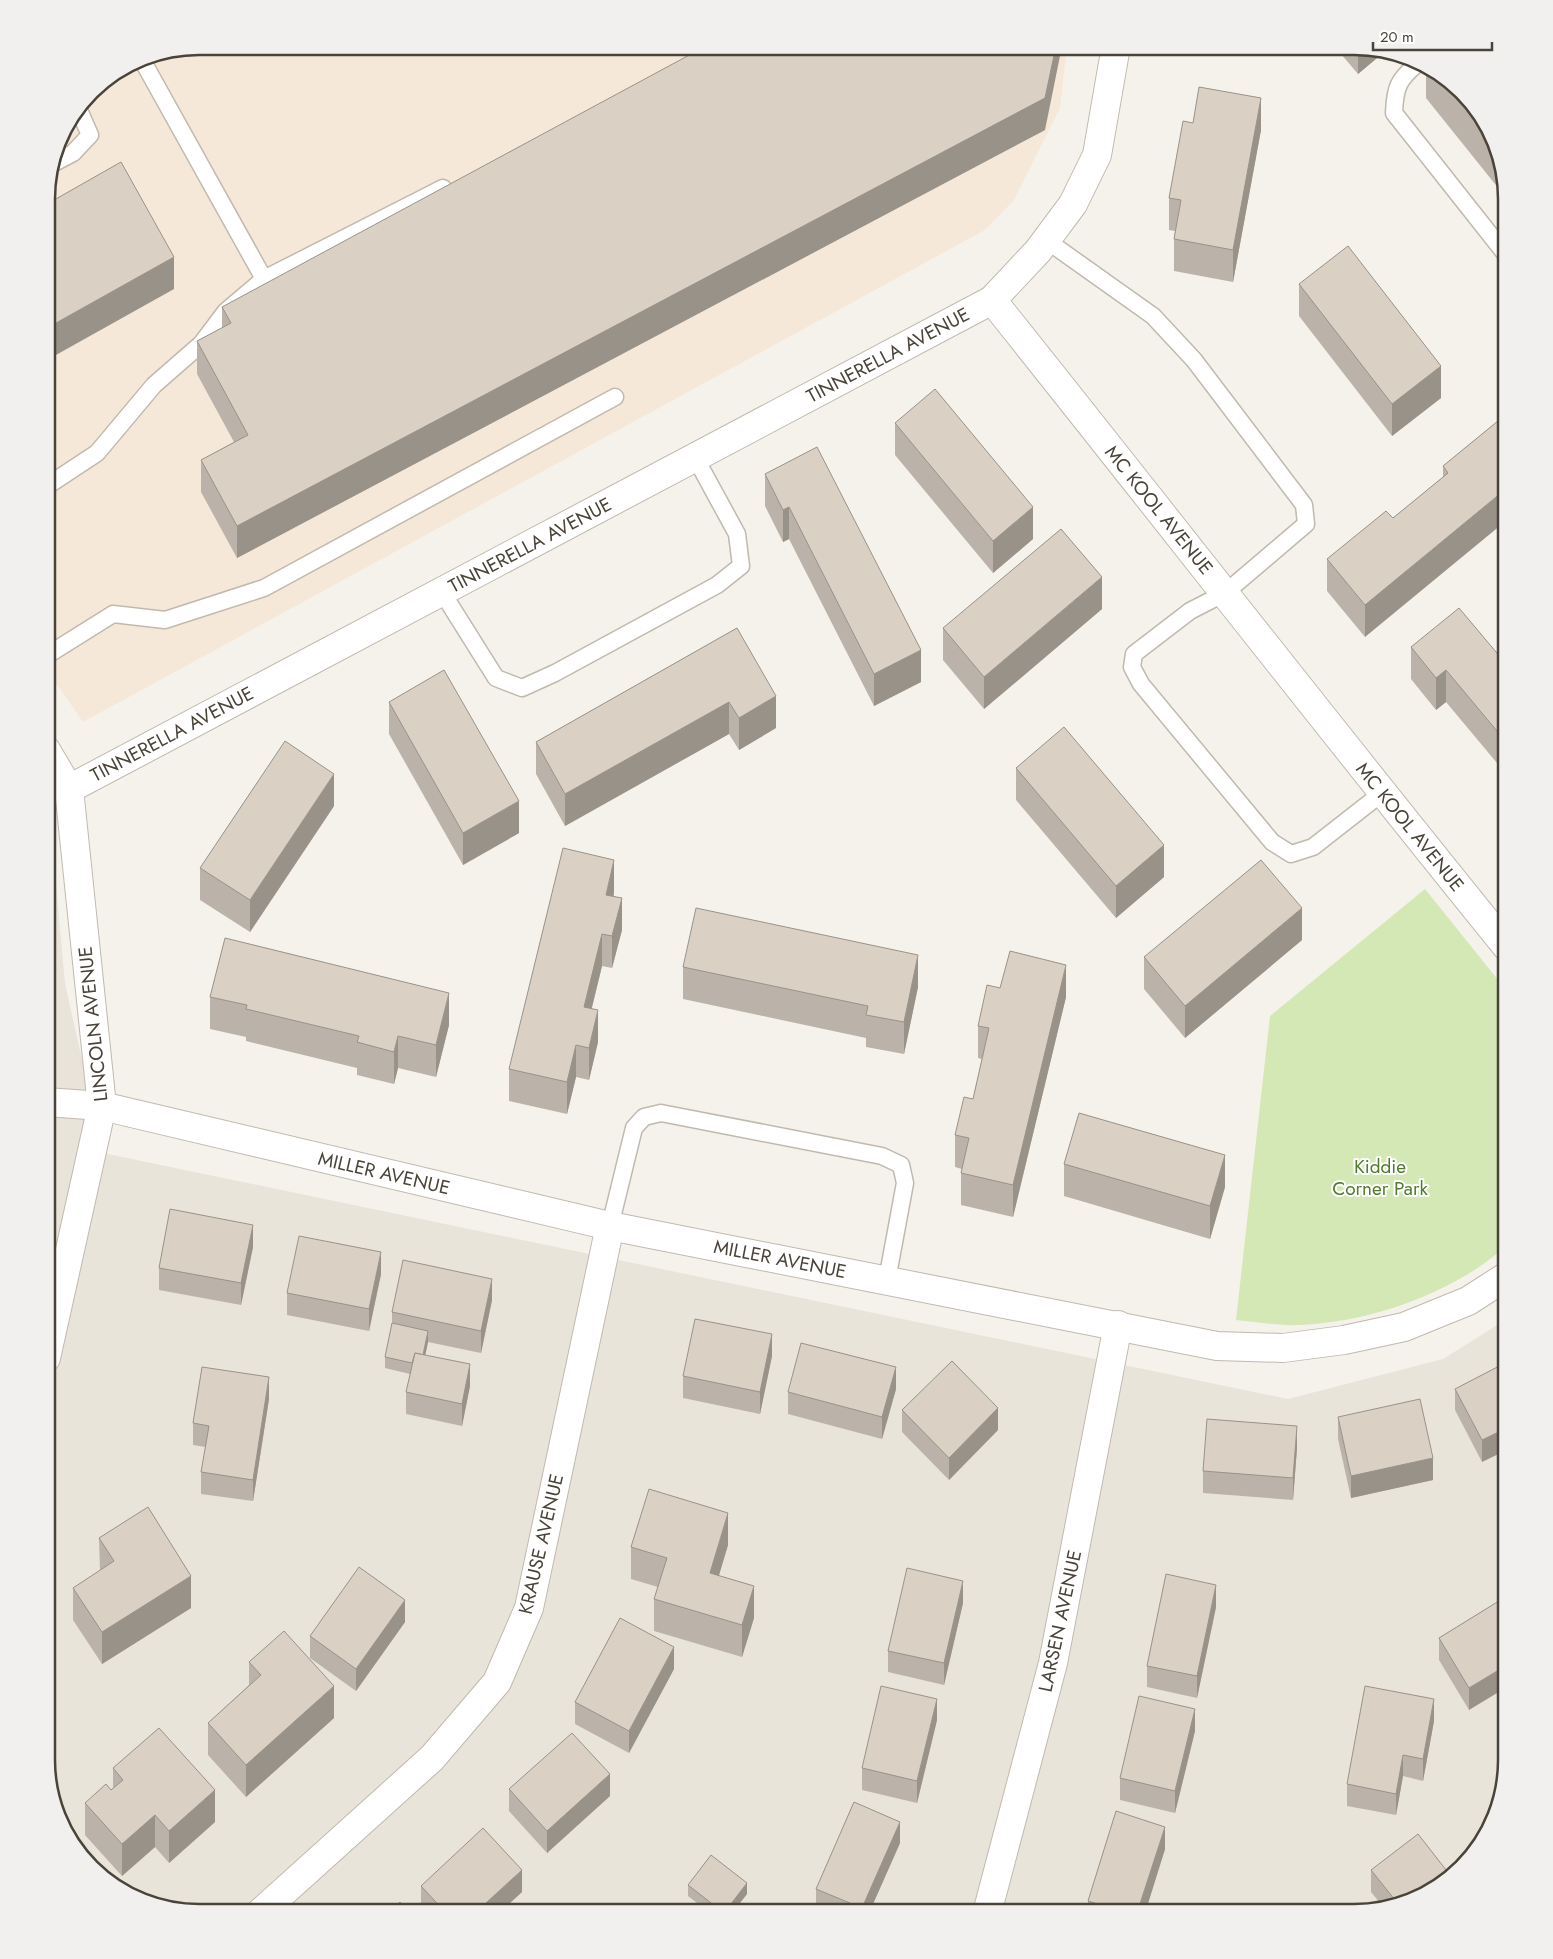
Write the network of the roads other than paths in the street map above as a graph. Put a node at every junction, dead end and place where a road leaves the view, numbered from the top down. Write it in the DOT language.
graph roads {
  1 [pos="1114,55"];
  2 [pos="146,66"];
  3 [pos="1412,68"];
  4 [pos="81,116"];
  5 [pos="61,159"];
  6 [pos="461,179"];
  7 [pos="1046,240"];
  8 [pos="1498,245"];
  9 [pos="264,279"];
  10 [pos="992,300"];
  11 [pos="615,397"];
  12 [pos="695,458"];
  13 [pos="55,480"];
  14 [pos="442,592"];
  15 [pos="1225,593"];
  16 [pos="55,650"];
  17 [pos="55,765"];
  18 [pos="69,789"];
  19 [pos="1382,793"];
  20 [pos="1498,936"];
  21 [pos="55,1103"];
  22 [pos="102,1106"];
  23 [pos="610,1226"];
  24 [pos="888,1280"];
  25 [pos="1498,1282"];
  26 [pos="55,1318"];
  27 [pos="1118,1325"];
  28 [pos="270,1904"];
  29 [pos="989,1904"];
  1 -- 7 [label="street"];
  2 -- 9 [label="lane"];
  3 -- 8 [label="lane"];
  4 -- 5 [label="lane"];
  6 -- 9 [label="lane"];
  7 -- 10 [label="street"];
  7 -- 15 [label="lane"];
  9 -- 13 [label="lane"];
  10 -- 12 [label="street, TINNERELLA AVENUE"];
  10 -- 15 [label="street, MC KOOL AVENUE"];
  11 -- 16 [label="lane"];
  12 -- 14 [label="street, TINNERELLA AVENUE"];
  12 -- 14 [label="lane"];
  14 -- 18 [label="street, TINNERELLA AVENUE"];
  15 -- 19 [label="street, MC KOOL AVENUE"];
  15 -- 19 [label="lane"];
  17 -- 18 [label="street, LINCOLN AVENUE"];
  18 -- 22 [label="street, LINCOLN AVENUE"];
  19 -- 20 [label="street, MC KOOL AVENUE"];
  21 -- 22 [label="street, MILLER AVENUE"];
  22 -- 23 [label="street, MILLER AVENUE"];
  22 -- 26 [label="street, LINCOLN AVENUE"];
  23 -- 24 [label="street, MILLER AVENUE"];
  23 -- 24 [label="lane"];
  23 -- 28 [label="street, KRAUSE AVENUE"];
  24 -- 27 [label="street, MILLER AVENUE"];
  25 -- 27 [label="street, MILLER AVENUE"];
  27 -- 29 [label="street, LARSEN AVENUE"];
}
